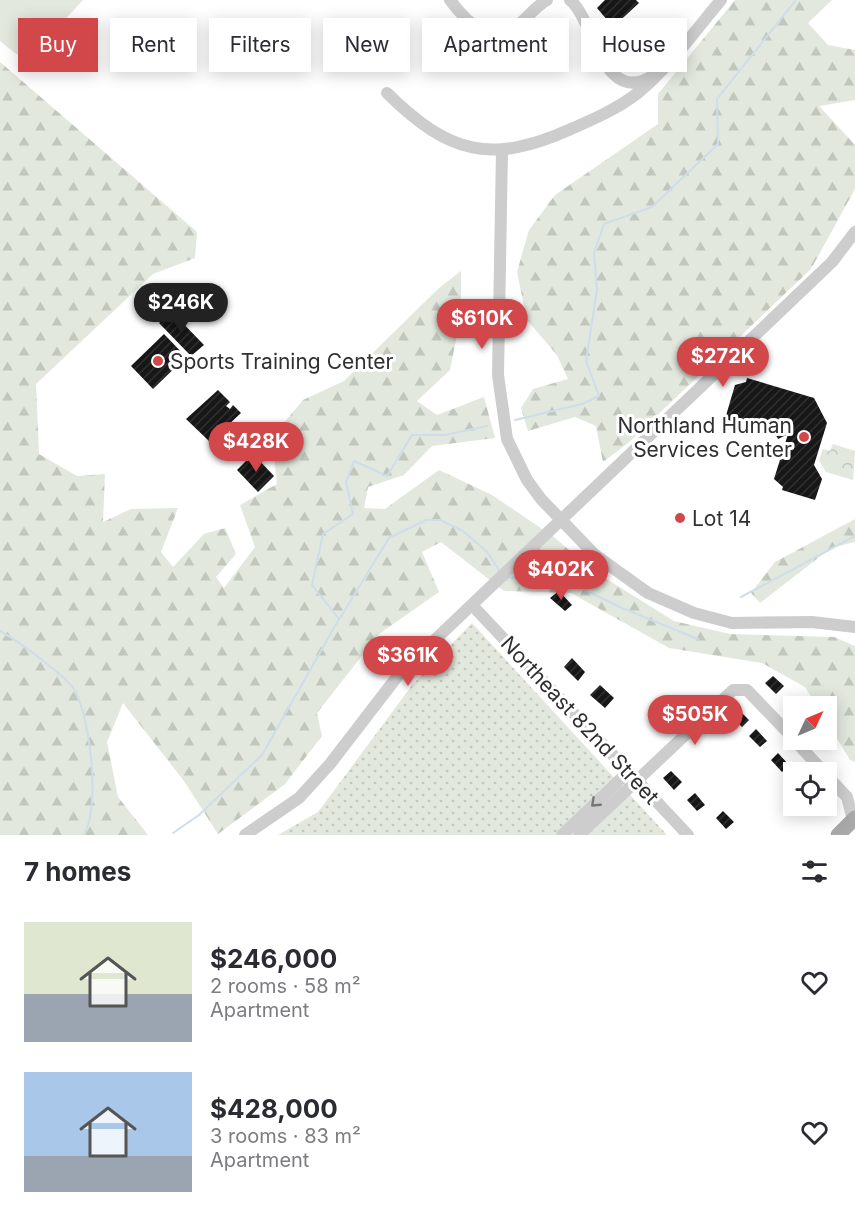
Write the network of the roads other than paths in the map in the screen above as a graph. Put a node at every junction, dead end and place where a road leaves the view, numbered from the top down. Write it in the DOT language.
graph roads {
  1 [pos="450,0"];
  2 [pos="547,0"];
  3 [pos="570,0"];
  4 [pos="721,0"];
  5 [pos="657,74"];
  6 [pos="387,93"];
  7 [pos="502,151"];
  8 [pos="855,232"];
  9 [pos="561,520"];
  10 [pos="472,605"];
  11 [pos="855,627"];
  12 [pos="783,728"];
  13 [pos="804,750"];
  14 [pos="814,762"];
  15 [pos="633,776"];
  16 [pos="837,785"];
  17 [pos="851,798"];
  18 [pos="854,819"];
  19 [pos="244,835"];
  20 [pos="562,835"];
  21 [pos="579,835"];
  22 [pos="688,835"];
  23 [pos="837,835"];
  1 -- 2 [label="street"];
  3 -- 5 [label="street"];
  4 -- 5 [label="street"];
  5 -- 7 [label="street"];
  6 -- 7 [label="street"];
  7 -- 9 [label="street"];
  8 -- 9 [label="street"];
  9 -- 10 [label="street"];
  9 -- 11 [label="street"];
  10 -- 15 [label="street, Northeast 82nd Street"];
  10 -- 19 [label="street"];
  12 -- 15 [label="street"];
  13 -- 14 [label="street"];
  15 -- 20 [label="street, one-way"];
  15 -- 21 [label="street"];
  15 -- 22 [label="street, Northeast 82nd Street"];
  16 -- 17 [label="street"];
  17 -- 18 [label="street"];
  18 -- 23 [label="main road"];
}
